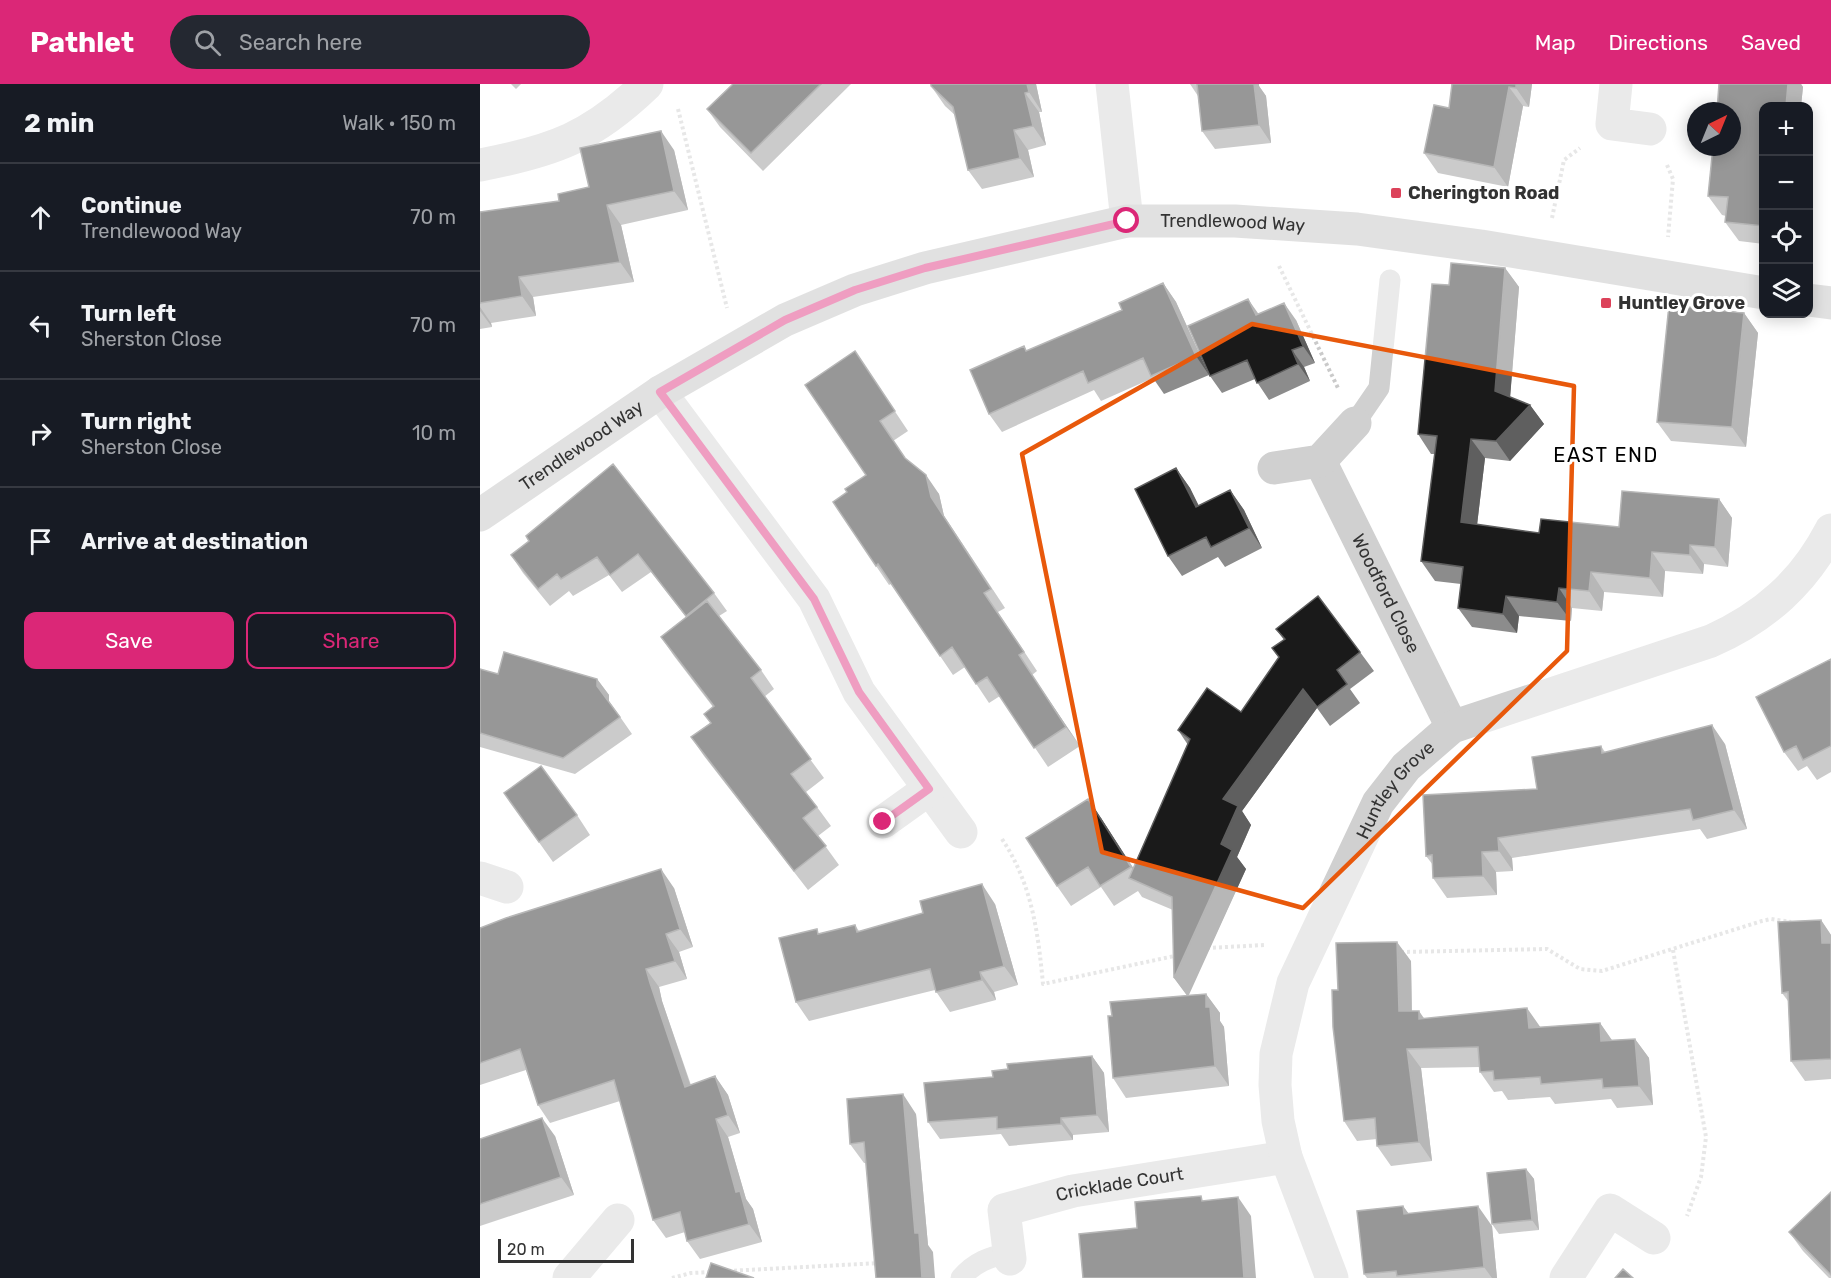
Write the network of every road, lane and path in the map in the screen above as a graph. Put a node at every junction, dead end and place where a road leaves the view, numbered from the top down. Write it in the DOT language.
graph roads {
  1 [pos="647,84"];
  2 [pos="1112,84"];
  3 [pos="1617,84"];
  4 [pos="675,101"];
  5 [pos="1612,124"];
  6 [pos="1650,129"];
  7 [pos="480,165"];
  8 [pos="1127,221"];
  9 [pos="1257,222"];
  10 [pos="1544,257"];
  11 [pos="1665,277"];
  12 [pos="1390,280"];
  13 [pos="1759,292"];
  14 [pos="1813,301"];
  15 [pos="1831,303"];
  16 [pos="736,348"];
  17 [pos="660,392"];
  18 [pos="1355,423"];
  19 [pos="1320,461"];
  20 [pos="1274,468"];
  21 [pos="480,515"];
  22 [pos="1831,530"];
  23 [pos="1452,727"];
  24 [pos="929,789"];
  25 [pos="883,822"];
  26 [pos="960,832"];
  27 [pos="1793,922"];
  28 [pos="1286,1157"];
  29 [pos="618,1220"];
  30 [pos="1654,1238"];
  31 [pos="1009,1256"];
  32 [pos="886,1262"];
  33 [pos="726,1271"];
  34 [pos="714,1272"];
  35 [pos="569,1278"];
  36 [pos="672,1278"];
  37 [pos="961,1278"];
  38 [pos="1332,1278"];
  39 [pos="1566,1278"];
  1 -- 7 [label="street"];
  2 -- 8 [label="street"];
  3 -- 5 [label="street"];
  4 -- 16 [label="path"];
  5 -- 6 [label="street"];
  5 -- 10 [label="path"];
  6 -- 11 [label="path"];
  8 -- 9 [label="street, Trendlewood Way"];
  8 -- 16 [label="street, Trendlewood Way"];
  9 -- 10 [label="street, Trendlewood Way"];
  9 -- 18 [label="path"];
  10 -- 11 [label="street, Trendlewood Way"];
  11 -- 13 [label="street, Trendlewood Way"];
  12 -- 18 [label="lane"];
  14 -- 15 [label="street"];
  16 -- 17 [label="street, Trendlewood Way"];
  17 -- 21 [label="street, Trendlewood Way"];
  17 -- 24 [label="street"];
  18 -- 19 [label="street"];
  19 -- 20 [label="street"];
  19 -- 23 [label="street, Woodford Close"];
  22 -- 23 [label="street, Huntley Grove"];
  23 -- 28 [label="street, Huntley Grove"];
  24 -- 25 [label="street"];
  24 -- 26 [label="street"];
  27 -- 30 [label="path"];
  28 -- 31 [label="street, Cricklade Court"];
  28 -- 38 [label="street, Huntley Grove"];
  29 -- 35 [label="street"];
  30 -- 39 [label="street"];
  31 -- 37 [label="lane"];
  32 -- 33 [label="path"];
  34 -- 36 [label="path"];
}
